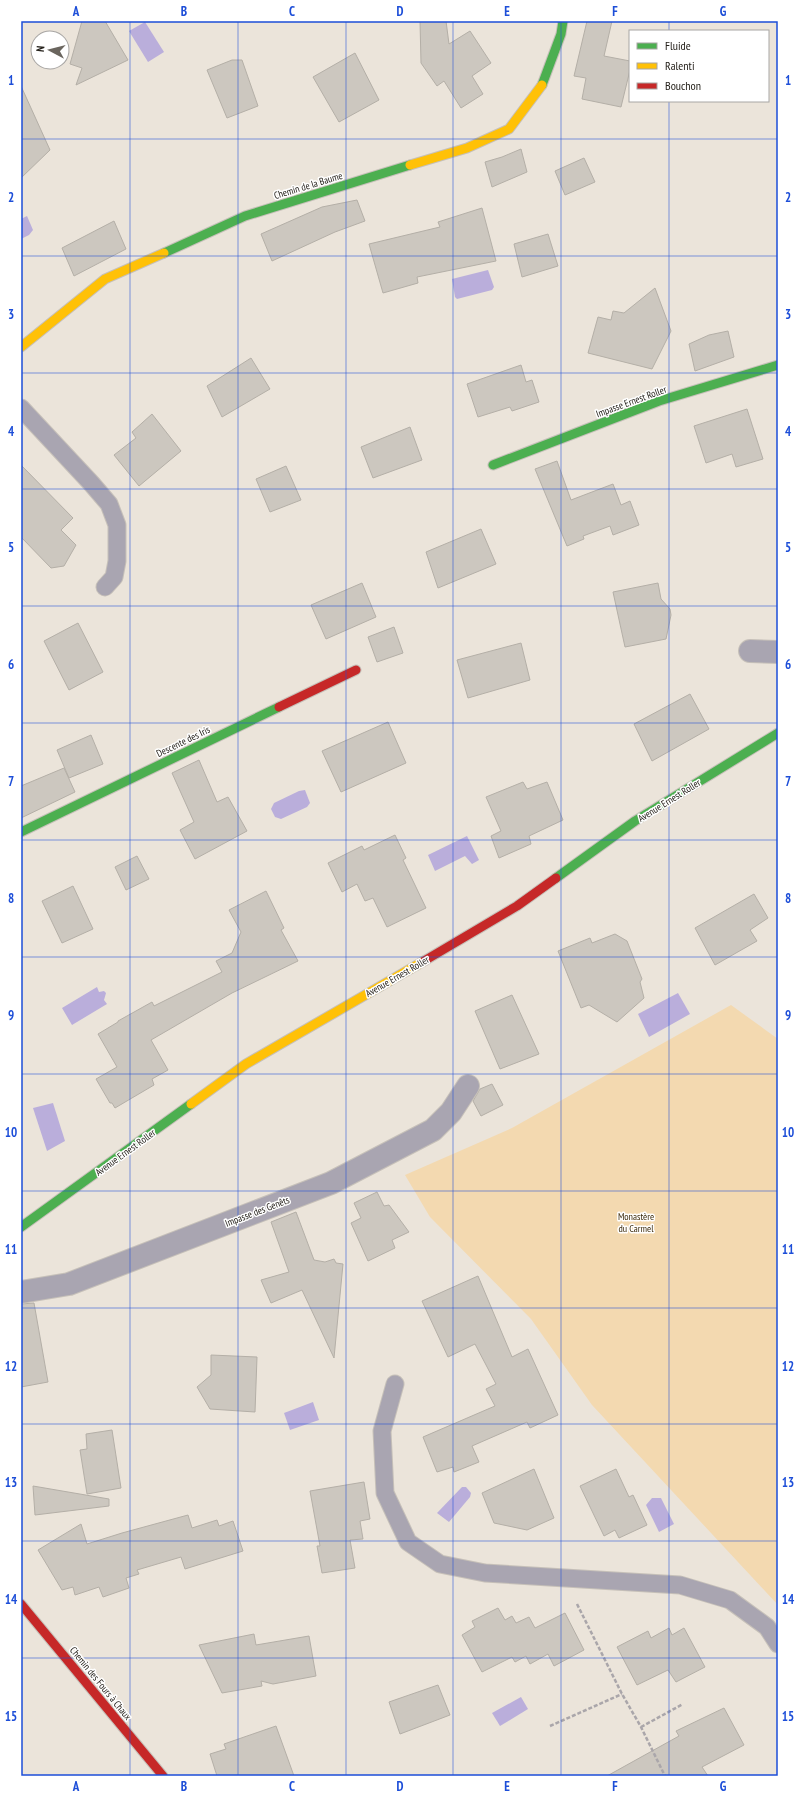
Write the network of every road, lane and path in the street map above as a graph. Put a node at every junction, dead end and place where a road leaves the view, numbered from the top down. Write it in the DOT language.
graph roads {
  1 [pos="563,21"];
  2 [pos="21,347"];
  3 [pos="778,365"];
  4 [pos="21,408"];
  5 [pos="493,465"];
  6 [pos="105,587"];
  7 [pos="750,651"];
  8 [pos="778,652"];
  9 [pos="356,670"];
  10 [pos="778,733"];
  11 [pos="21,832"];
  12 [pos="468,1086"];
  13 [pos="21,1227"];
  14 [pos="21,1292"];
  15 [pos="395,1384"];
  16 [pos="565,1578"];
  17 [pos="21,1604"];
  18 [pos="778,1644"];
  19 [pos="622,1694"];
  20 [pos="682,1704"];
  21 [pos="550,1726"];
  22 [pos="641,1727"];
  23 [pos="163,1776"];
  24 [pos="665,1776"];
  1 -- 2 [label="street, Chemin de la Baume"];
  3 -- 5 [label="street, Impasse Ernest Roller"];
  4 -- 6 [label="lane"];
  7 -- 8 [label="street"];
  9 -- 11 [label="street, Descente des Iris"];
  10 -- 13 [label="street, Avenue Ernest Roller"];
  12 -- 14 [label="street, Impasse des Genêts"];
  15 -- 16 [label="lane"];
  16 -- 18 [label="lane"];
  16 -- 19 [label="path"];
  17 -- 23 [label="street, Chemin des Fours à Chaux"];
  19 -- 21 [label="path"];
  19 -- 22 [label="path"];
  20 -- 22 [label="path"];
  22 -- 24 [label="path"];
}
